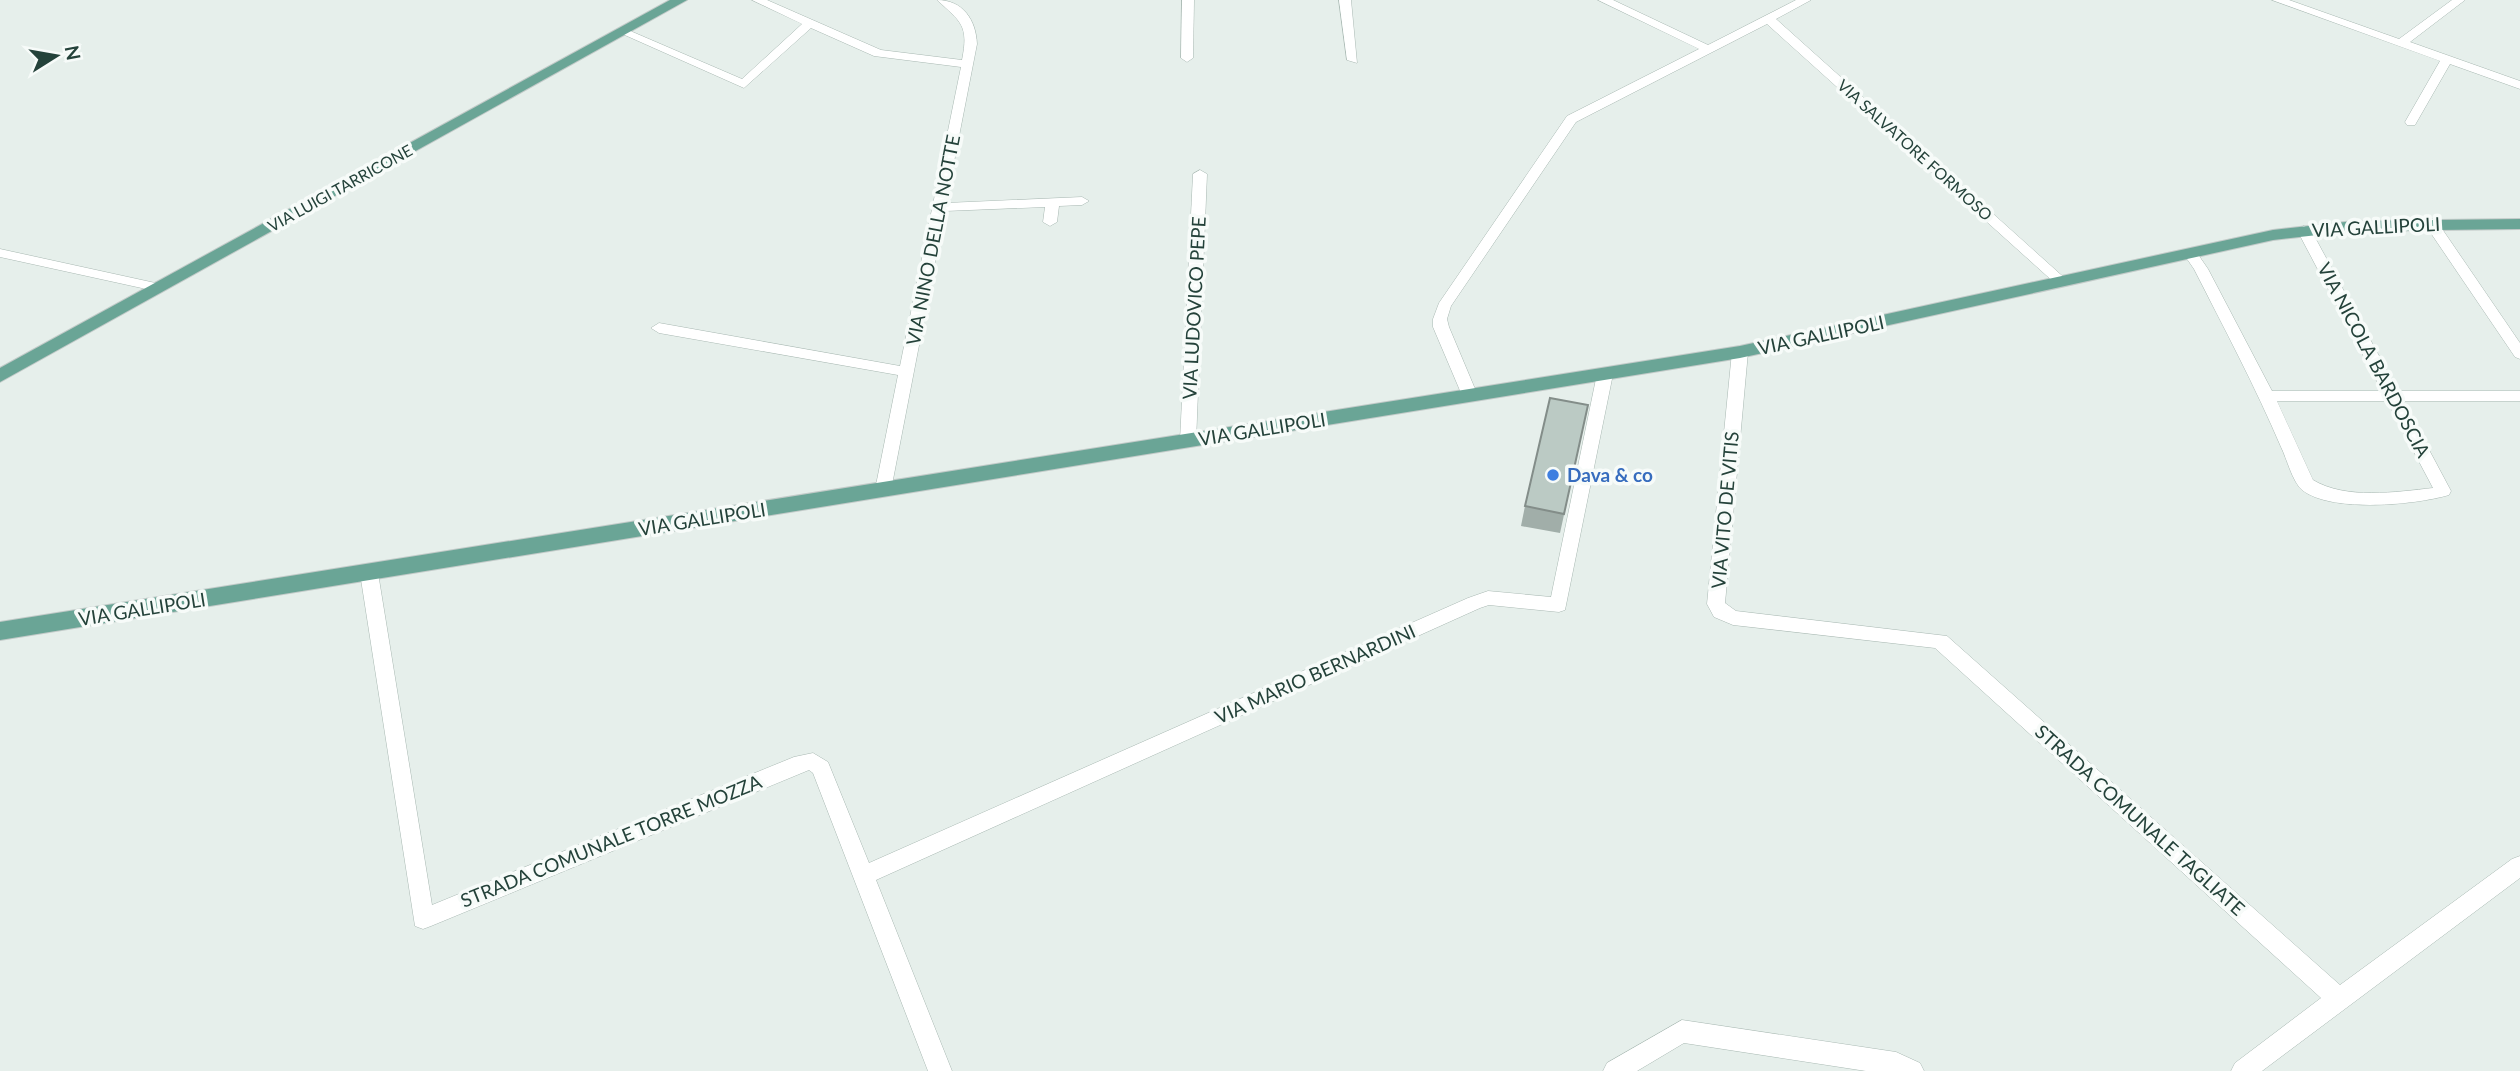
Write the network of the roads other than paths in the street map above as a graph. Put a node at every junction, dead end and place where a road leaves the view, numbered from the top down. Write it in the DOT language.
graph roads {
  1 [pos="680,0"];
  2 [pos="758,0"];
  3 [pos="943,0"];
  4 [pos="1188,0"];
  5 [pos="1345,0"];
  6 [pos="1604,0"];
  7 [pos="1805,0"];
  8 [pos="2278,0"];
  9 [pos="2459,0"];
  10 [pos="1768,19"];
  11 [pos="810,23"];
  12 [pos="624,32"];
  13 [pos="2401,43"];
  14 [pos="1708,49"];
  15 [pos="1187,58"];
  16 [pos="1353,60"];
  17 [pos="2446,60"];
  18 [pos="967,64"];
  19 [pos="2520,85"];
  20 [pos="2411,122"];
  21 [pos="1200,174"];
  22 [pos="1082,201"];
  23 [pos="1053,202"];
  24 [pos="940,207"];
  25 [pos="1050,222"];
  26 [pos="2431,223"];
  27 [pos="2520,224"];
  28 [pos="2304,230"];
  29 [pos="0,253"];
  30 [pos="2190,253"];
  31 [pos="2062,282"];
  32 [pos="160,288"];
  33 [pos="659,328"];
  34 [pos="1740,352"];
  35 [pos="2520,354"];
  36 [pos="908,372"];
  37 [pos="1605,373"];
  38 [pos="0,376"];
  39 [pos="1470,396"];
  40 [pos="2267,396"];
  41 [pos="2394,396"];
  42 [pos="2520,397"];
  43 [pos="1188,441"];
  44 [pos="883,491"];
  45 [pos="369,573"];
  46 [pos="0,631"];
  47 [pos="1940,641"];
  48 [pos="2520,866"];
  49 [pos="862,876"];
  50 [pos="2339,999"];
  51 [pos="940,1071"];
  52 [pos="1615,1071"];
  53 [pos="1912,1071"];
  54 [pos="2243,1071"];
  1 -- 12 [label="main road, VIA LUIGI TARRICONE"];
  2 -- 11 [label="street"];
  3 -- 18 [label="street, VIA NINO DELLA NOTTE"];
  4 -- 15 [label="street"];
  5 -- 16 [label="street"];
  6 -- 14 [label="street"];
  7 -- 10 [label="street"];
  8 -- 13 [label="street"];
  9 -- 13 [label="street"];
  10 -- 14 [label="street"];
  10 -- 31 [label="street, VIA SALVATORE FORMOSO"];
  11 -- 12 [label="street"];
  11 -- 18 [label="street"];
  12 -- 32 [label="main road, VIA LUIGI TARRICONE"];
  13 -- 17 [label="street"];
  14 -- 39 [label="street"];
  17 -- 19 [label="street"];
  17 -- 20 [label="street"];
  18 -- 24 [label="street, VIA NINO DELLA NOTTE"];
  21 -- 43 [label="street, VIA LUDOVICO PEPE"];
  22 -- 23 [label="street"];
  23 -- 24 [label="street"];
  23 -- 25 [label="street"];
  24 -- 36 [label="street, VIA NINO DELLA NOTTE"];
  26 -- 27 [label="main road, VIA GALLIPOLI"];
  26 -- 28 [label="main road, VIA GALLIPOLI"];
  26 -- 35 [label="street"];
  28 -- 30 [label="main road, VIA GALLIPOLI"];
  28 -- 41 [label="street, VIA NICOLA BARDOSCIA"];
  29 -- 32 [label="street"];
  30 -- 31 [label="main road, VIA GALLIPOLI"];
  30 -- 40 [label="street"];
  31 -- 34 [label="main road, VIA GALLIPOLI"];
  32 -- 38 [label="main road, VIA LUIGI TARRICONE"];
  33 -- 36 [label="street"];
  34 -- 37 [label="main road, VIA GALLIPOLI"];
  34 -- 47 [label="street, VIA VITO DE VITIS"];
  36 -- 44 [label="street, VIA NINO DELLA NOTTE"];
  37 -- 39 [label="main road, VIA GALLIPOLI"];
  37 -- 49 [label="street, VIA MARIO BERNARDINI"];
  39 -- 43 [label="main road, VIA GALLIPOLI"];
  40 -- 41 [label="street"];
  40 -- 41 [label="street, VIA NICOLA BARDOSCIA"];
  41 -- 42 [label="street"];
  43 -- 44 [label="main road, VIA GALLIPOLI"];
  44 -- 45 [label="main road, VIA GALLIPOLI"];
  45 -- 46 [label="main road, VIA GALLIPOLI"];
  45 -- 49 [label="street, STRADA COMUNALE TORRE MOZZA"];
  47 -- 50 [label="street, STRADA COMUNALE TAGLIATE"];
  48 -- 50 [label="street"];
  49 -- 51 [label="street, STRADA COMUNALE TORRE MOZZA"];
  50 -- 54 [label="street"];
  52 -- 53 [label="street"];
}
